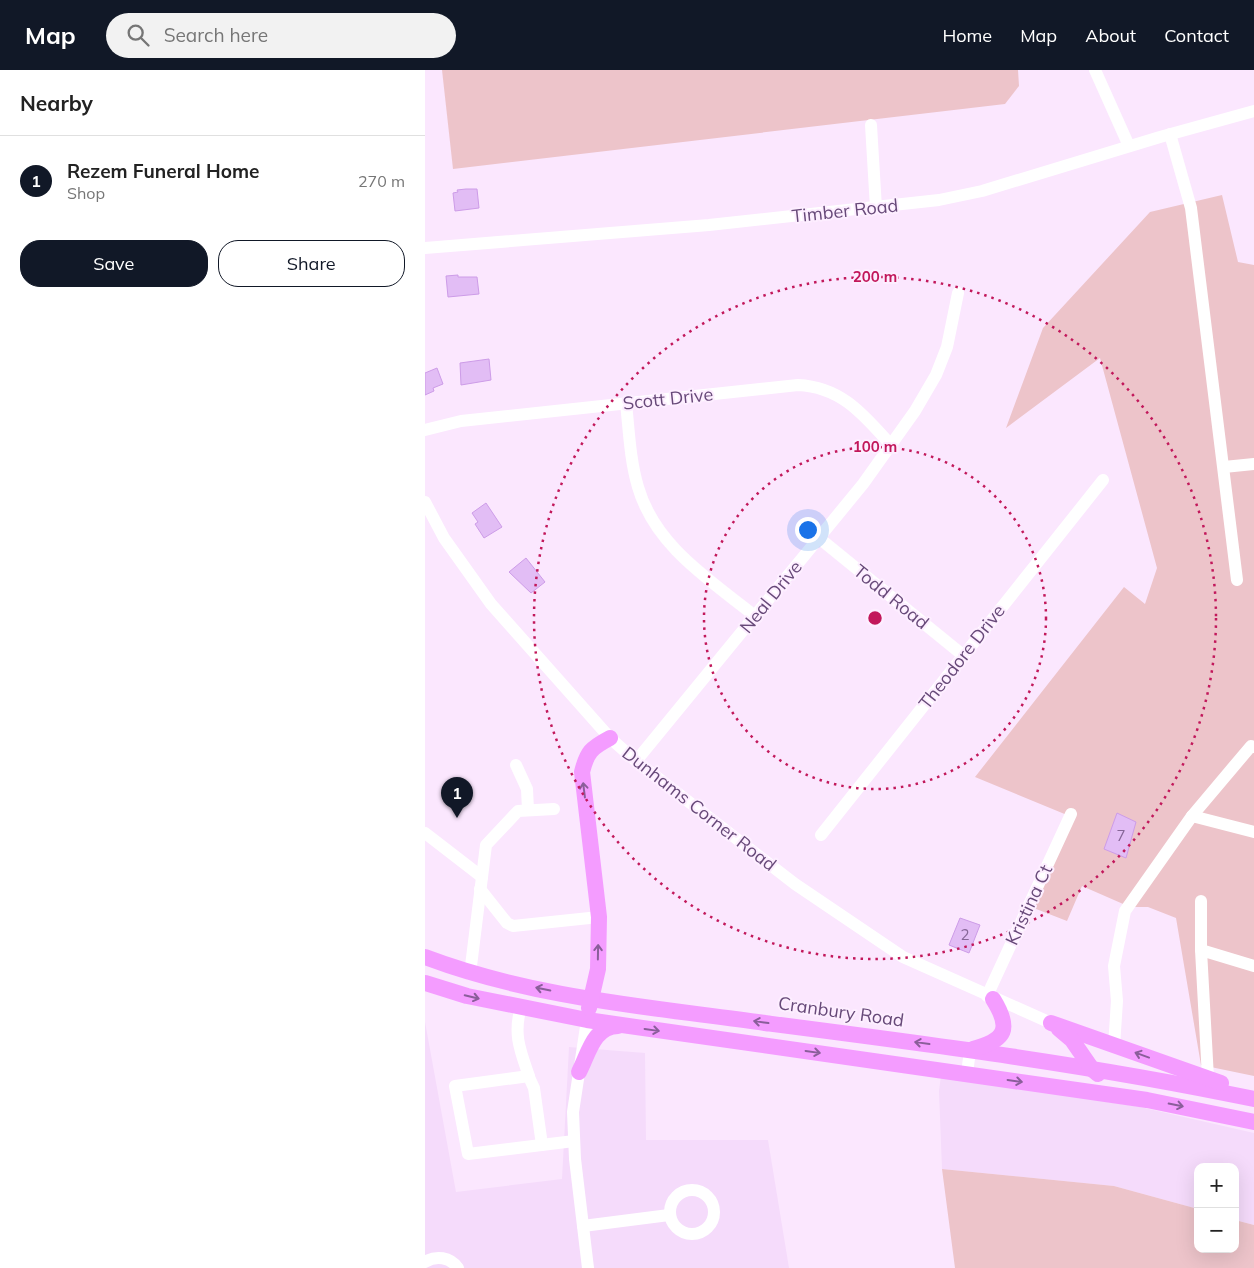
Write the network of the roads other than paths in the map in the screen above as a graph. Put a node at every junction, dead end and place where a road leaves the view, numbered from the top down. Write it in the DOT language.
graph roads {
  1 [pos="1095,70"];
  2 [pos="1254,112"];
  3 [pos="871,125"];
  4 [pos="1170,134"];
  5 [pos="1129,146"];
  6 [pos="876,208"];
  7 [pos="425,248"];
  8 [pos="958,293"];
  9 [pos="626,404"];
  10 [pos="425,430"];
  11 [pos="890,444"];
  12 [pos="1254,464"];
  13 [pos="1224,467"];
  14 [pos="1103,480"];
  15 [pos="425,502"];
  16 [pos="819,538"];
  17 [pos="1237,580"];
  18 [pos="755,616"];
  19 [pos="964,656"];
  20 [pos="610,738"];
  21 [pos="1253,746"];
  22 [pos="636,762"];
  23 [pos="517,765"];
  24 [pos="554,808"];
  25 [pos="528,810"];
  26 [pos="1071,814"];
  27 [pos="1192,816"];
  28 [pos="1254,832"];
  29 [pos="425,833"];
  30 [pos="821,835"];
  31 [pos="481,883"];
  32 [pos="1201,901"];
  33 [pos="599,917"];
  34 [pos="1201,950"];
  35 [pos="425,957"];
  36 [pos="1254,966"];
  37 [pos="470,974"];
  38 [pos="425,983"];
  39 [pos="990,997"];
  40 [pos="591,1000"];
  41 [pos="521,1007"];
  42 [pos="587,1020"];
  43 [pos="1051,1023"];
  44 [pos="622,1025"];
  45 [pos="1114,1046"];
  46 [pos="970,1050"];
  47 [pos="1093,1069"];
  48 [pos="579,1072"];
  49 [pos="967,1074"];
  50 [pos="528,1075"];
  51 [pos="1207,1078"];
  52 [pos="1254,1094"];
  53 [pos="1254,1099"];
  54 [pos="1147,1100"];
  55 [pos="1254,1122"];
  56 [pos="574,1141"];
  57 [pos="542,1145"];
  58 [pos="669,1215"];
  59 [pos="583,1226"];
  60 [pos="425,1262"];
  61 [pos="458,1268"];
  62 [pos="587,1268"];
  1 -- 5 [label="street"];
  2 -- 4 [label="street, Timber Road"];
  3 -- 6 [label="street"];
  4 -- 5 [label="street, Timber Road"];
  4 -- 13 [label="street"];
  5 -- 6 [label="street, Timber Road"];
  6 -- 7 [label="street, Timber Road"];
  8 -- 11 [label="street, Neal Drive"];
  9 -- 10 [label="street, Scott Drive"];
  9 -- 11 [label="street, Scott Drive"];
  9 -- 18 [label="street"];
  11 -- 16 [label="street, Neal Drive"];
  12 -- 13 [label="street"];
  13 -- 17 [label="street"];
  14 -- 19 [label="street, Theodore Drive"];
  15 -- 20 [label="street, Dunhams Corner Road"];
  16 -- 18 [label="street, Neal Drive"];
  16 -- 19 [label="street, Todd Road"];
  18 -- 22 [label="street, Neal Drive"];
  19 -- 30 [label="street, Theodore Drive"];
  20 -- 22 [label="street, Dunhams Corner Road"];
  33 -- 20 [label="main road, one-way"];
  21 -- 27 [label="street"];
  22 -- 39 [label="street, Dunhams Corner Road"];
  23 -- 25 [label="street"];
  24 -- 25 [label="street"];
  25 -- 31 [label="street"];
  26 -- 39 [label="street, Kristina Ct"];
  27 -- 28 [label="street"];
  27 -- 45 [label="street"];
  29 -- 31 [label="street"];
  31 -- 33 [label="street"];
  31 -- 37 [label="street"];
  32 -- 34 [label="street"];
  40 -- 33 [label="main road, one-way"];
  34 -- 36 [label="street"];
  34 -- 51 [label="street"];
  35 -- 37 [label="main road, Cranbury Road"];
  40 -- 37 [label="main road, Cranbury Road, one-way"];
  38 -- 41 [label="main road, one-way"];
  39 -- 43 [label="street, Dunhams Corner Road"];
  39 -- 46 [label="main road"];
  40 -- 42 [label="main road"];
  46 -- 40 [label="main road, Cranbury Road, one-way"];
  41 -- 42 [label="main road"];
  41 -- 50 [label="street"];
  42 -- 44 [label="main road"];
  42 -- 48 [label="street"];
  43 -- 45 [label="main road"];
  43 -- 47 [label="main road"];
  44 -- 48 [label="main road"];
  44 -- 49 [label="main road, one-way"];
  51 -- 45 [label="main road, one-way"];
  46 -- 47 [label="main road, Cranbury Road"];
  46 -- 49 [label="street"];
  47 -- 53 [label="main road, Cranbury Road"];
  47 -- 54 [label="main road"];
  48 -- 56 [label="street"];
  49 -- 54 [label="main road, one-way"];
  50 -- 57 [label="street"];
  50 -- 57 [label="street"];
  51 -- 52 [label="main road"];
  54 -- 55 [label="main road, one-way"];
  56 -- 57 [label="street"];
  56 -- 59 [label="street"];
  58 -- 59 [label="street"];
  59 -- 62 [label="street"];
  60 -- 61 [label="street"];
}
